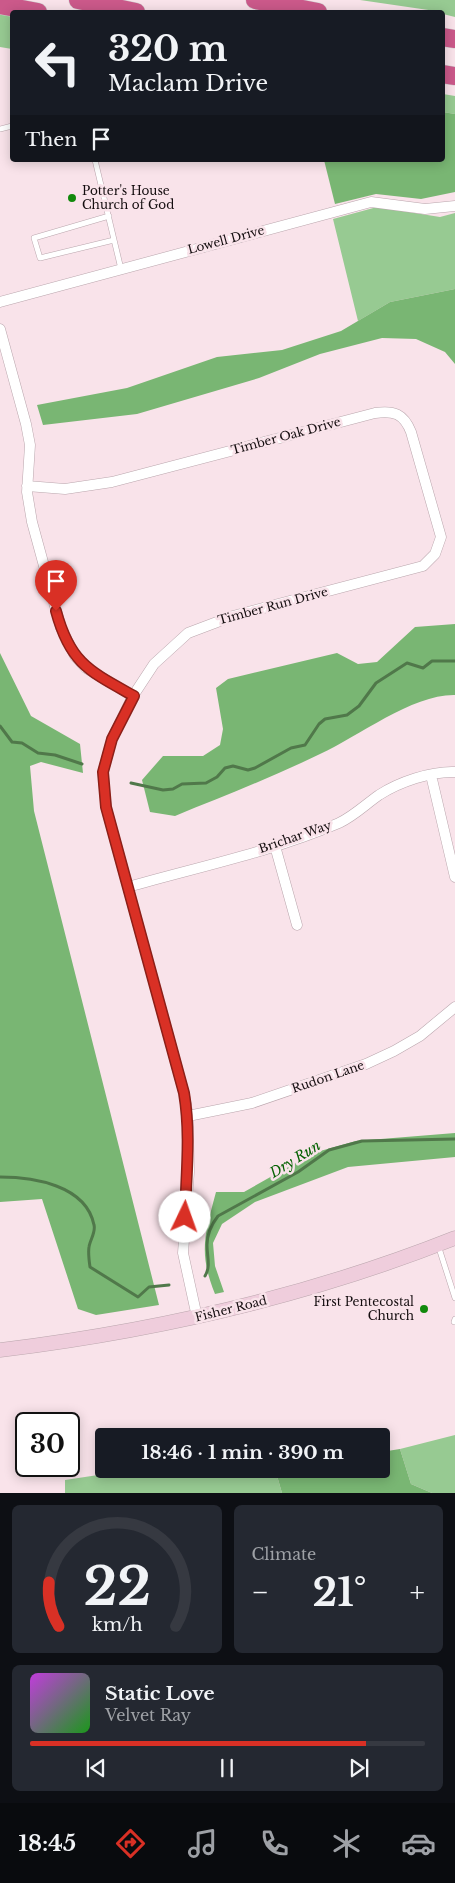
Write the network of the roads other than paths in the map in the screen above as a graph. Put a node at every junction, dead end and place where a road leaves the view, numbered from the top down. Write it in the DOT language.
graph roads {
  1 [pos="78,0"];
  2 [pos="255,0"];
  3 [pos="0,4"];
  4 [pos="28,10"];
  5 [pos="126,10"];
  6 [pos="308,10"];
  7 [pos="96,162"];
  8 [pos="455,206"];
  9 [pos="109,216"];
  10 [pos="114,240"];
  11 [pos="121,268"];
  12 [pos="0,302"];
  13 [pos="0,329"];
  14 [pos="27,486"];
  15 [pos="435,554"];
  16 [pos="134,696"];
  17 [pos="455,772"];
  18 [pos="431,776"];
  19 [pos="275,846"];
  20 [pos="455,877"];
  21 [pos="128,887"];
  22 [pos="297,925"];
  23 [pos="455,1007"];
  24 [pos="188,1116"];
  25 [pos="455,1238"];
  26 [pos="438,1244"];
  27 [pos="455,1298"];
  28 [pos="197,1317"];
  29 [pos="0,1350"];
  1 -- 5 [label="highway"];
  2 -- 6 [label="highway"];
  3 -- 4 [label="highway"];
  7 -- 9 [label="lane"];
  8 -- 11 [label="street, Lowell Drive"];
  9 -- 10 [label="lane"];
  9 -- 10 [label="lane"];
  10 -- 11 [label="lane"];
  11 -- 12 [label="street, Lowell Drive"];
  13 -- 14 [label="street"];
  14 -- 15 [label="street, Timber Oak Drive"];
  14 -- 16 [label="street"];
  15 -- 16 [label="street, Timber Run Drive"];
  16 -- 21 [label="street, Timber Run Drive"];
  17 -- 18 [label="street, Brichar Way"];
  18 -- 19 [label="street, Brichar Way"];
  18 -- 20 [label="street"];
  19 -- 21 [label="street, Brichar Way"];
  19 -- 22 [label="street"];
  21 -- 24 [label="street, Timber Run Drive"];
  23 -- 24 [label="street, Rudon Lane"];
  24 -- 28 [label="street, Timber Run Drive"];
  25 -- 26 [label="main road, Fisher Road"];
  26 -- 27 [label="lane"];
  26 -- 28 [label="main road, Fisher Road"];
  28 -- 29 [label="main road, Fisher Road"];
}
